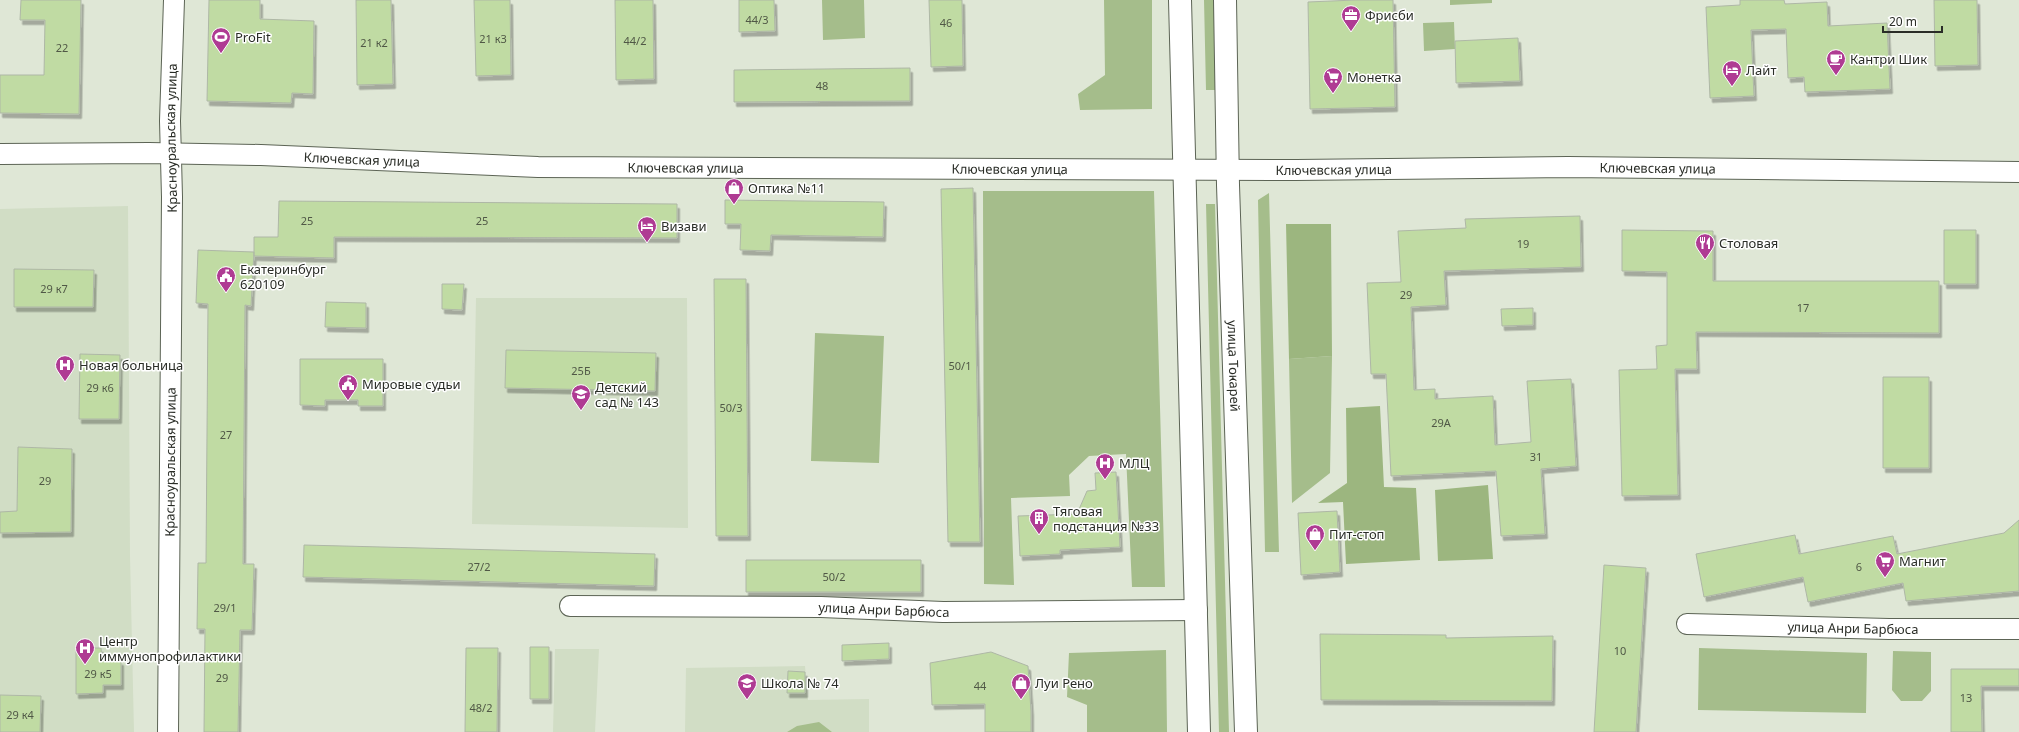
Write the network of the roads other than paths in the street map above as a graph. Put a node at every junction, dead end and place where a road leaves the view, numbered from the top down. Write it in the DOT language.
graph roads {
  1 [pos="174,0"];
  2 [pos="1180,0"];
  3 [pos="1224,0"];
  4 [pos="0,154"];
  5 [pos="170,154"];
  6 [pos="1184,168"];
  7 [pos="1228,169"];
  8 [pos="2019,172"];
  9 [pos="570,606"];
  10 [pos="1197,610"];
  11 [pos="1687,624"];
  12 [pos="2019,629"];
  13 [pos="168,732"];
  14 [pos="1199,732"];
  15 [pos="1246,732"];
  1 -- 5 [label="street, Красноуральская улица"];
  2 -- 6 [label="main road"];
  3 -- 7 [label="main road, улица Токарей"];
  4 -- 5 [label="street, Ключевская улица"];
  5 -- 6 [label="street, Ключевская улица"];
  5 -- 13 [label="street, Красноуральская улица"];
  6 -- 7 [label="street, Ключевская улица"];
  6 -- 10 [label="main road"];
  7 -- 8 [label="street, Ключевская улица"];
  7 -- 15 [label="main road, улица Токарей"];
  9 -- 10 [label="street, улица Анри Барбюса"];
  10 -- 14 [label="main road"];
  11 -- 12 [label="street, улица Анри Барбюса"];
}
